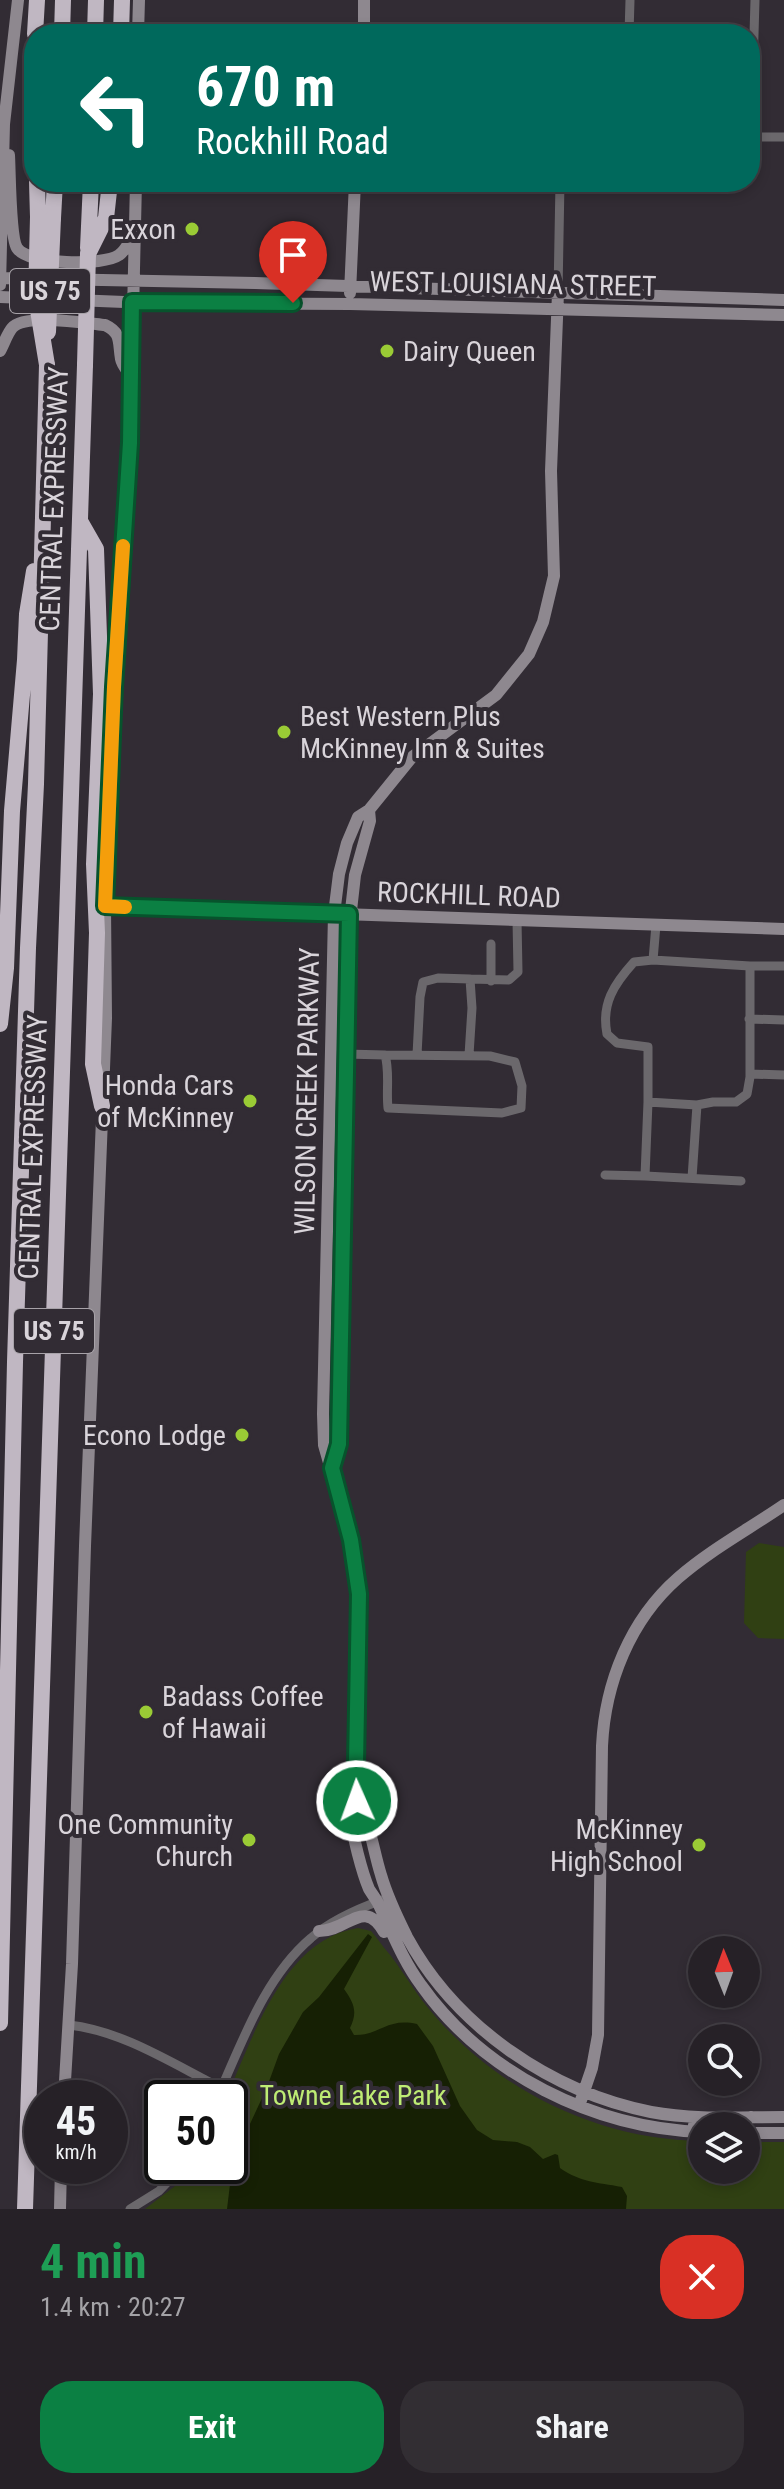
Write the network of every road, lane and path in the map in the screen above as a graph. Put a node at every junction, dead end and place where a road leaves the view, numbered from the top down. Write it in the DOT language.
graph roads {
  1 [pos="18,0"];
  2 [pos="37,0"];
  3 [pos="63,0"];
  4 [pos="96,0"];
  5 [pos="122,0"];
  6 [pos="139,0"];
  7 [pos="364,0"];
  8 [pos="630,0"];
  9 [pos="755,0"];
  10 [pos="36,24"];
  11 [pos="62,24"];
  12 [pos="95,24"];
  13 [pos="121,24"];
  14 [pos="138,24"];
  15 [pos="364,24"];
  16 [pos="629,24"];
  17 [pos="754,24"];
  18 [pos="6,99"];
  19 [pos="760,137"];
  20 [pos="784,137"];
  21 [pos="40,192"];
  22 [pos="52,192"];
  23 [pos="93,192"];
  24 [pos="107,192"];
  25 [pos="136,192"];
  26 [pos="355,192"];
  27 [pos="560,192"];
  28 [pos="46,217"];
  29 [pos="98,218"];
  30 [pos="134,234"];
  31 [pos="0,278"];
  32 [pos="133,280"];
  33 [pos="0,285"];
  34 [pos="351,287"];
  35 [pos="558,293"];
  36 [pos="0,297"];
  37 [pos="745,297"];
  38 [pos="784,300"];
  39 [pos="132,302"];
  40 [pos="350,304"];
  41 [pos="557,309"];
  42 [pos="745,313"];
  43 [pos="784,315"];
  44 [pos="0,351"];
  45 [pos="131,376"];
  46 [pos="43,514"];
  47 [pos="80,520"];
  48 [pos="369,810"];
  49 [pos="105,906"];
  50 [pos="334,914"];
  51 [pos="349,914"];
  52 [pos="517,920"];
  53 [pos="656,925"];
  54 [pos="784,929"];
  55 [pos="491,944"];
  56 [pos="653,960"];
  57 [pos="750,966"];
  58 [pos="784,966"];
  59 [pos="470,979"];
  60 [pos="491,981"];
  61 [pos="749,1019"];
  62 [pos="784,1020"];
  63 [pos="0,1024"];
  64 [pos="345,1054"];
  65 [pos="385,1055"];
  66 [pos="417,1055"];
  67 [pos="469,1055"];
  68 [pos="750,1074"];
  69 [pos="784,1075"];
  70 [pos="648,1102"];
  71 [pos="697,1105"];
  72 [pos="102,1106"];
  73 [pos="605,1175"];
  74 [pos="645,1176"];
  75 [pos="692,1178"];
  76 [pos="741,1181"];
  77 [pos="332,1468"];
  78 [pos="784,1505"];
  79 [pos="383,1899"];
  80 [pos="319,1931"];
  81 [pos="434,2002"];
  82 [pos="0,2023"];
  83 [pos="69,2025"];
  84 [pos="65,2080"];
  85 [pos="205,2080"];
  86 [pos="225,2080"];
  87 [pos="584,2092"];
  88 [pos="579,2106"];
  89 [pos="688,2115"];
  90 [pos="760,2117"];
  91 [pos="784,2117"];
  92 [pos="688,2124"];
  93 [pos="667,2130"];
  94 [pos="688,2131"];
  95 [pos="760,2133"];
  96 [pos="784,2133"];
  97 [pos="61,2184"];
  98 [pos="166,2184"];
  99 [pos="25,2209"];
  100 [pos="60,2209"];
  101 [pos="130,2209"];
  1 -- 18 [label="main road"];
  2 -- 10 [label="highway"];
  3 -- 11 [label="highway"];
  4 -- 12 [label="highway"];
  5 -- 13 [label="highway"];
  6 -- 14 [label="main road"];
  7 -- 15 [label="main road"];
  8 -- 16 [label="street"];
  9 -- 17 [label="street"];
  18 -- 30 [label="main road"];
  18 -- 31 [label="main road"];
  19 -- 20 [label="street"];
  21 -- 28 [label="highway"];
  22 -- 28 [label="highway, CENTRAL EXPRESSWAY / US 75"];
  23 -- 29 [label="highway, CENTRAL EXPRESSWAY / US 75"];
  24 -- 29 [label="highway"];
  25 -- 30 [label="main road"];
  26 -- 34 [label="main road"];
  27 -- 35 [label="street"];
  28 -- 46 [label="highway, CENTRAL EXPRESSWAY / US 75, bridge"];
  29 -- 47 [label="highway, CENTRAL EXPRESSWAY / US 75, bridge"];
  30 -- 32 [label="main road"];
  31 -- 32 [label="main road"];
  31 -- 33 [label="main road"];
  32 -- 34 [label="main road"];
  32 -- 39 [label="main road"];
  34 -- 35 [label="main road"];
  34 -- 40 [label="main road"];
  35 -- 37 [label="main road"];
  35 -- 41 [label="main road"];
  36 -- 39 [label="main road, WEST LOUISIANA STREET"];
  37 -- 38 [label="main road"];
  37 -- 42 [label="main road"];
  39 -- 40 [label="main road, WEST LOUISIANA STREET"];
  39 -- 45 [label="main road"];
  40 -- 41 [label="main road, WEST LOUISIANA STREET"];
  41 -- 42 [label="main road, WEST LOUISIANA STREET"];
  41 -- 48 [label="main road"];
  42 -- 43 [label="main road, WEST LOUISIANA STREET"];
  44 -- 45 [label="main road"];
  45 -- 49 [label="main road"];
  46 -- 63 [label="highway"];
  46 -- 82 [label="highway, CENTRAL EXPRESSWAY / US 75"];
  47 -- 72 [label="highway"];
  47 -- 99 [label="highway, CENTRAL EXPRESSWAY / US 75"];
  48 -- 50 [label="main road, WILSON CREEK PARKWAY"];
  48 -- 51 [label="main road, WILSON CREEK PARKWAY"];
  49 -- 50 [label="main road, ROCKHILL ROAD"];
  49 -- 72 [label="main road"];
  50 -- 51 [label="main road, ROCKHILL ROAD"];
  50 -- 77 [label="main road, WILSON CREEK PARKWAY"];
  51 -- 52 [label="main road, ROCKHILL ROAD"];
  51 -- 64 [label="main road, WILSON CREEK PARKWAY"];
  52 -- 53 [label="main road, ROCKHILL ROAD"];
  52 -- 60 [label="street"];
  53 -- 54 [label="main road, ROCKHILL ROAD"];
  53 -- 56 [label="street"];
  55 -- 60 [label="street"];
  56 -- 57 [label="street"];
  56 -- 70 [label="street"];
  57 -- 58 [label="street"];
  57 -- 61 [label="street"];
  59 -- 60 [label="street"];
  59 -- 66 [label="street"];
  59 -- 67 [label="street"];
  61 -- 62 [label="street"];
  61 -- 68 [label="street"];
  64 -- 65 [label="street"];
  64 -- 77 [label="main road, WILSON CREEK PARKWAY"];
  65 -- 66 [label="street"];
  65 -- 67 [label="street"];
  66 -- 67 [label="street"];
  68 -- 69 [label="street"];
  68 -- 71 [label="street"];
  70 -- 71 [label="street"];
  70 -- 74 [label="street"];
  71 -- 75 [label="street"];
  72 -- 83 [label="main road"];
  73 -- 74 [label="street"];
  74 -- 75 [label="street"];
  75 -- 76 [label="street"];
  77 -- 79 [label="main road, WILSON CREEK PARKWAY"];
  78 -- 87 [label="main road"];
  79 -- 80 [label="street"];
  79 -- 81 [label="main road, WILSON CREEK PARKWAY"];
  79 -- 87 [label="main road, WILSON CREEK PARKWAY"];
  80 -- 81 [label="main road"];
  80 -- 86 [label="street"];
  81 -- 88 [label="main road, WILSON CREEK PARKWAY"];
  83 -- 84 [label="main road"];
  83 -- 85 [label="street"];
  87 -- 88 [label="main road"];
  87 -- 89 [label="main road, WILSON CREEK PARKWAY"];
  88 -- 93 [label="main road, WILSON CREEK PARKWAY"];
  90 -- 91 [label="main road, WILSON CREEK PARKWAY"];
  92 -- 93 [label="main road"];
  93 -- 94 [label="main road, WILSON CREEK PARKWAY"];
  95 -- 96 [label="main road"];
  97 -- 100 [label="main road"];
  98 -- 101 [label="street"];
}
